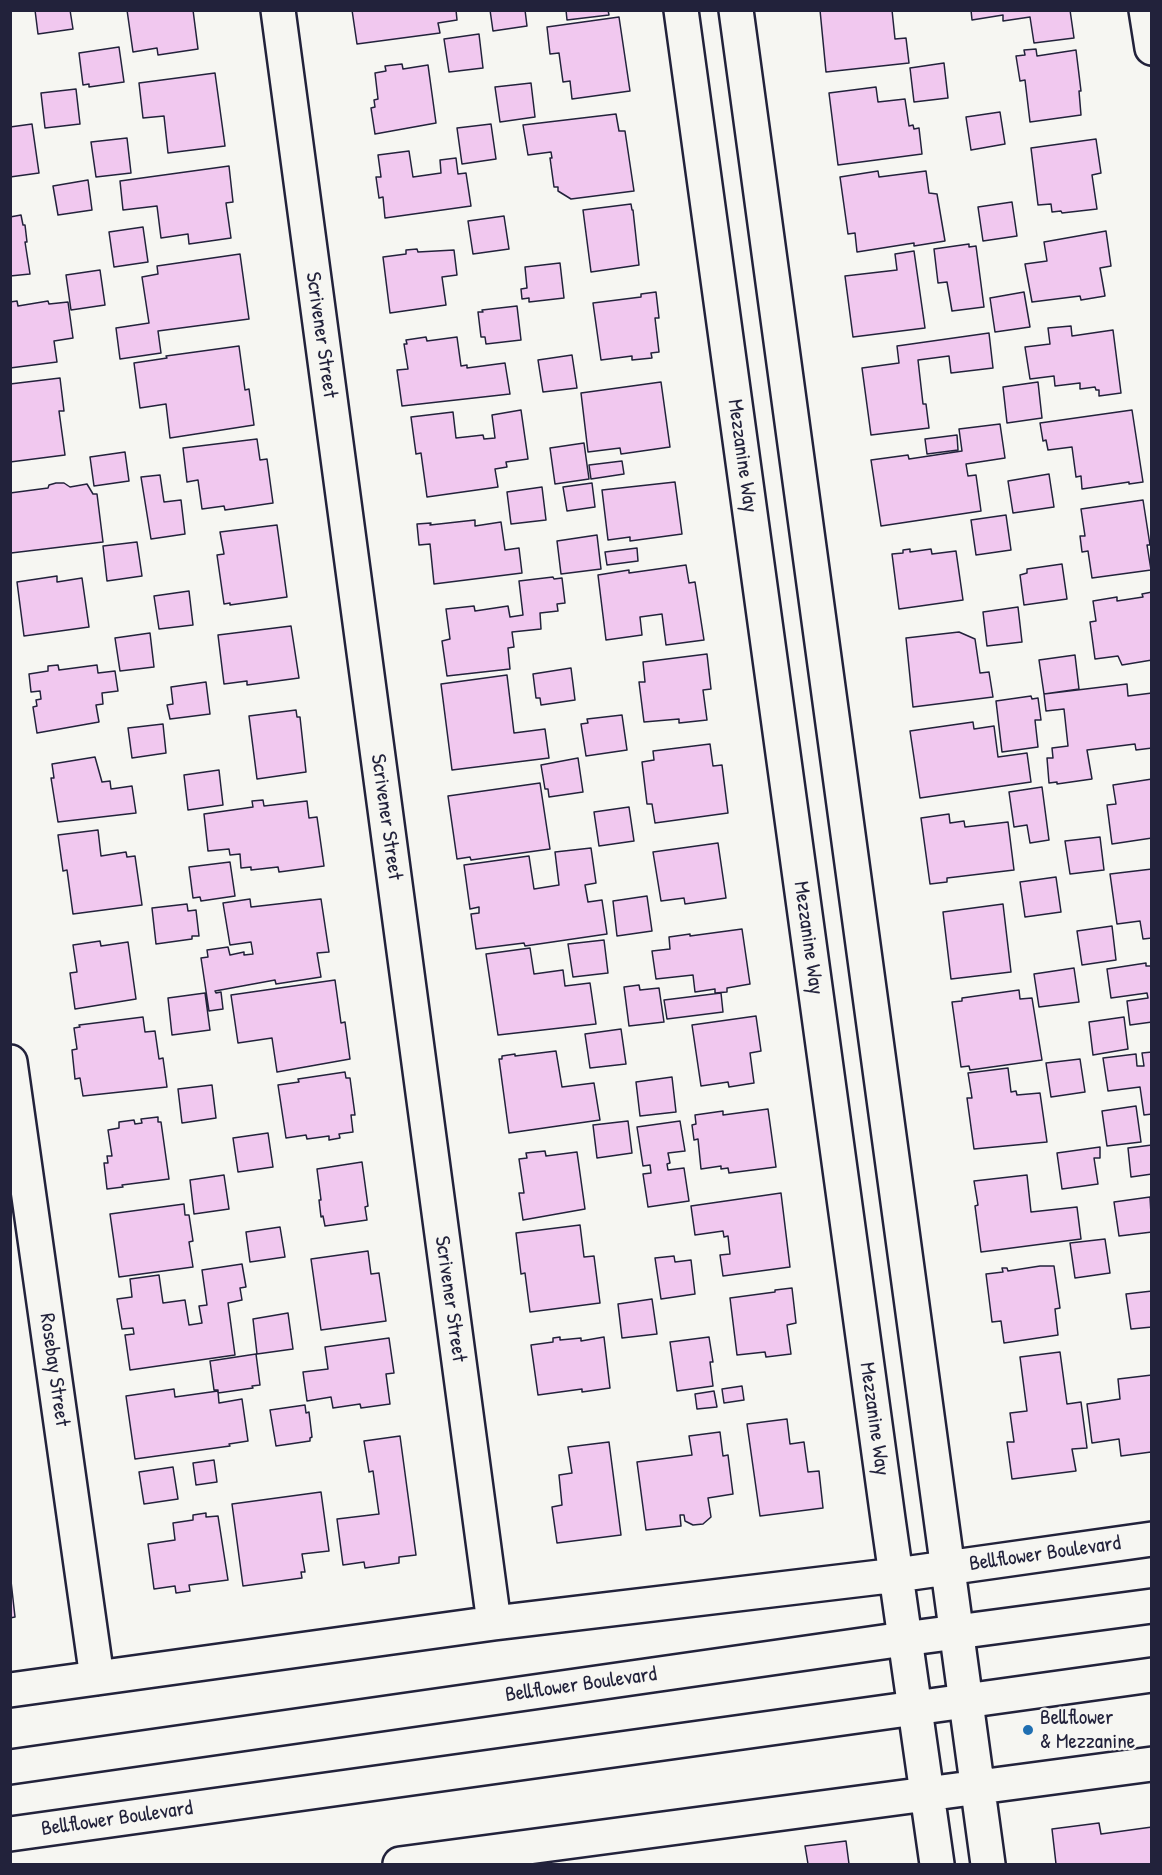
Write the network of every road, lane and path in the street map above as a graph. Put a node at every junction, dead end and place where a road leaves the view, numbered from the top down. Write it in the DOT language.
graph roads {
  1 [pos="278,10"];
  2 [pos="681,10"];
  3 [pos="736,10"];
  4 [pos="1146,10"];
  5 [pos="1152,48"];
  6 [pos="10,1062"];
  7 [pos="1152,1539"];
  8 [pos="948,1567"];
  9 [pos="897,1575"];
  10 [pos="1152,1606"];
  11 [pos="494,1623"];
  12 [pos="957,1632"];
  13 [pos="904,1639"];
  14 [pos="1152,1675"];
  15 [pos="97,1678"];
  16 [pos="10,1690"];
  17 [pos="966,1701"];
  18 [pos="915,1708"];
  19 [pos="1152,1764"];
  20 [pos="10,1767"];
  21 [pos="978,1788"];
  22 [pos="927,1795"];
  23 [pos="10,1834"];
  24 [pos="400,1864"];
  25 [pos="937,1864"];
  26 [pos="988,1864"];
  1 -- 11 [label="street, Scrivener Street"];
  2 -- 9 [label="street, Mezzanine Way"];
  3 -- 8 [label="street"];
  4 -- 5 [label="street"];
  6 -- 15 [label="street, Rosebay Street"];
  7 -- 8 [label="street, Bellflower Boulevard"];
  8 -- 9 [label="street, Bellflower Boulevard"];
  8 -- 12 [label="street"];
  9 -- 11 [label="street, Bellflower Boulevard"];
  9 -- 13 [label="street, Mezzanine Way"];
  10 -- 12 [label="street, Bellflower Boulevard"];
  11 -- 15 [label="street, Bellflower Boulevard"];
  12 -- 13 [label="street, Bellflower Boulevard"];
  12 -- 17 [label="street"];
  13 -- 18 [label="street, Mezzanine Way"];
  13 -- 20 [label="street, Bellflower Boulevard"];
  14 -- 17 [label="street, Bellflower Boulevard"];
  15 -- 16 [label="street, Bellflower Boulevard"];
  17 -- 18 [label="street, Bellflower Boulevard"];
  17 -- 21 [label="street"];
  18 -- 22 [label="street, Mezzanine Way"];
  18 -- 23 [label="street, Bellflower Boulevard"];
  19 -- 21 [label="street"];
  21 -- 22 [label="street"];
  21 -- 26 [label="street"];
  22 -- 24 [label="street"];
  22 -- 25 [label="street, Mezzanine Way"];
}
